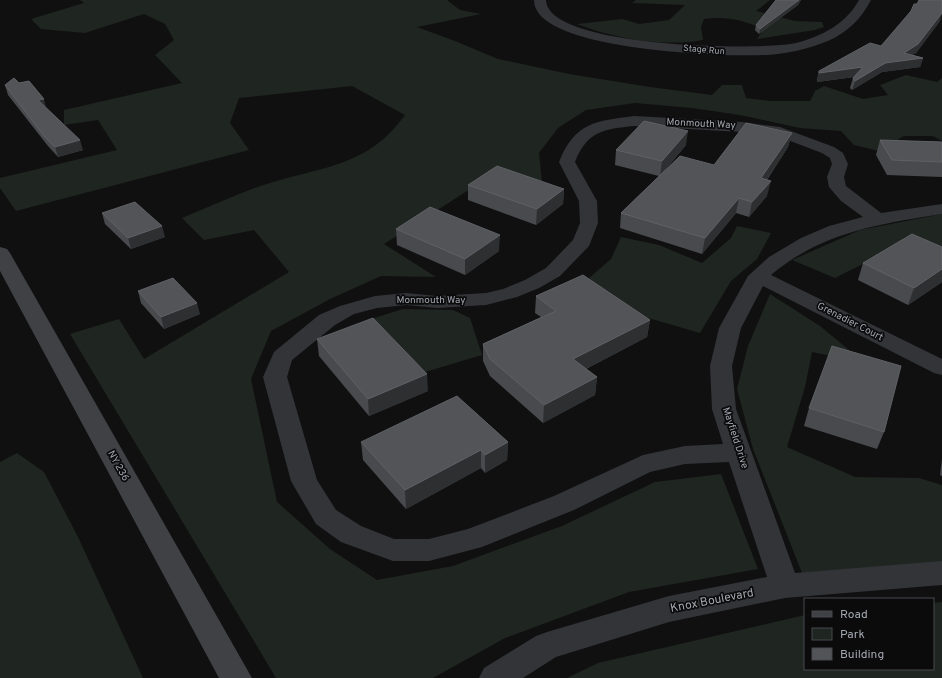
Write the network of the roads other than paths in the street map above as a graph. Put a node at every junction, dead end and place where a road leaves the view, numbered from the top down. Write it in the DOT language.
graph roads {
  1 [pos="540,0"];
  2 [pos="865,0"];
  3 [pos="942,209"];
  4 [pos="877,218"];
  5 [pos="0,253"];
  6 [pos="758,276"];
  7 [pos="942,368"];
  8 [pos="739,452"];
  9 [pos="942,573"];
  10 [pos="786,586"];
  11 [pos="236,678"];
  12 [pos="495,678"];
  1 -- 2 [label="street, Stage Run"];
  3 -- 4 [label="street, Mayfield Drive"];
  4 -- 6 [label="street, Mayfield Drive"];
  4 -- 8 [label="street, Monmouth Way"];
  5 -- 11 [label="main road, NY 236 / NY 236"];
  6 -- 7 [label="street, Grenadier Court"];
  6 -- 8 [label="street, Mayfield Drive"];
  8 -- 10 [label="street, Mayfield Drive"];
  9 -- 10 [label="street, Knox Boulevard"];
  10 -- 12 [label="street, Knox Boulevard"];
}
